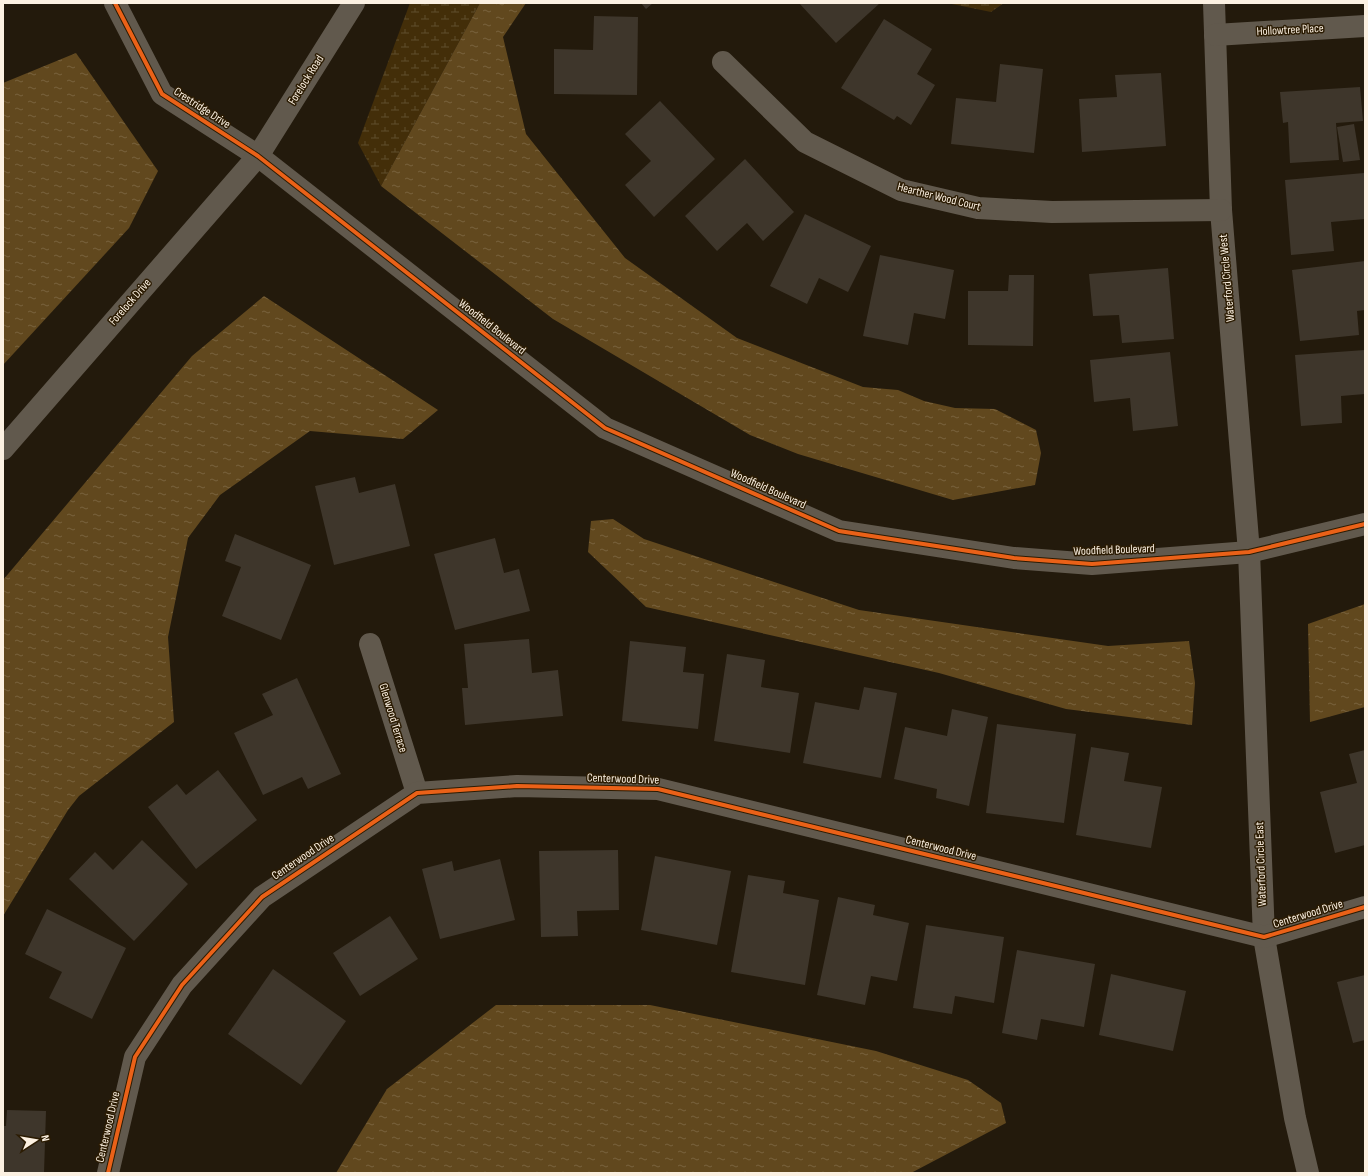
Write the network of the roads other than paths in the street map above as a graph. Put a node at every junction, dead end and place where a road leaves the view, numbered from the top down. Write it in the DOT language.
graph roads {
  1 [pos="115,3"];
  2 [pos="354,3"];
  3 [pos="1214,3"];
  4 [pos="1365,26"];
  5 [pos="1215,35"];
  6 [pos="723,62"];
  7 [pos="258,156"];
  8 [pos="1222,210"];
  9 [pos="3,449"];
  10 [pos="1365,524"];
  11 [pos="1249,552"];
  12 [pos="370,644"];
  13 [pos="416,793"];
  14 [pos="1365,907"];
  15 [pos="1264,937"];
  16 [pos="108,1173"];
  17 [pos="1308,1173"];
  1 -- 7 [label="street, Crestridge Drive"];
  2 -- 7 [label="street, Forelock Road"];
  3 -- 5 [label="street, Waterford Circle West"];
  4 -- 5 [label="street, Hollowtree Place"];
  5 -- 8 [label="street, Waterford Circle West"];
  6 -- 8 [label="street, Hearther Wood Court"];
  7 -- 9 [label="street, Forelock Drive"];
  7 -- 11 [label="street, Woodfield Boulevard"];
  8 -- 11 [label="street, Waterford Circle West"];
  10 -- 11 [label="street, Woodfield Boulevard"];
  11 -- 15 [label="street, Waterford Circle East"];
  12 -- 13 [label="street, Glenwood Terrace"];
  13 -- 15 [label="street, Centerwood Drive"];
  13 -- 16 [label="street, Centerwood Drive"];
  14 -- 15 [label="street, Centerwood Drive"];
  15 -- 17 [label="street, Waterford Circle East"];
}
